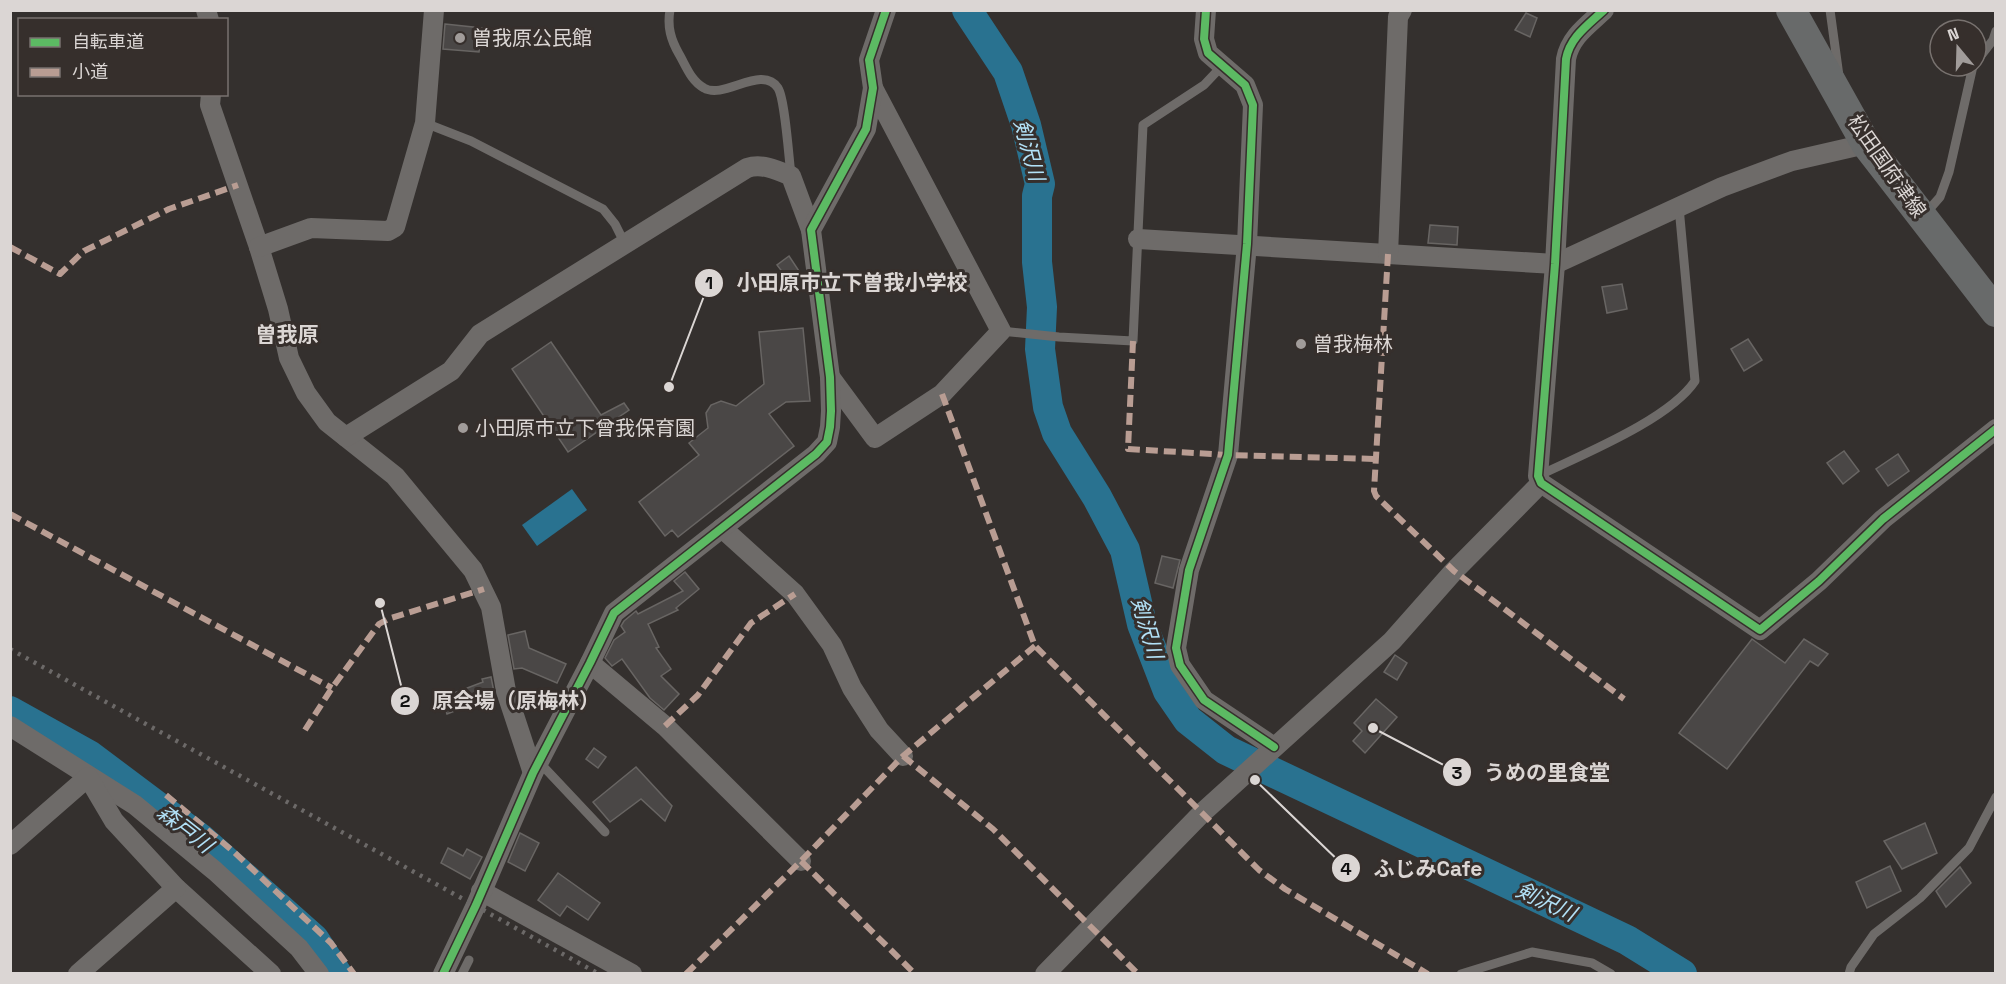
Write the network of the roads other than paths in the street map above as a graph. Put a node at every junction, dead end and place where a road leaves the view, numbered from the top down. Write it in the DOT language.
graph roads {
  1 [pos="434,10"];
  2 [pos="670,10"];
  3 [pos="886,10"];
  4 [pos="1206,10"];
  5 [pos="1402,10"];
  6 [pos="1604,10"];
  7 [pos="1791,10"];
  8 [pos="1830,10"];
  9 [pos="1995,32"];
  10 [pos="1988,46"];
  11 [pos="1222,66"];
  12 [pos="1970,78"];
  13 [pos="873,88"];
  14 [pos="211,96"];
  15 [pos="1841,100"];
  16 [pos="425,123"];
  17 [pos="1866,144"];
  18 [pos="791,176"];
  19 [pos="1679,207"];
  20 [pos="1923,217"];
  21 [pos="811,230"];
  22 [pos="1138,239"];
  23 [pos="625,243"];
  24 [pos="1247,244"];
  25 [pos="259,247"];
  26 [pos="1388,254"];
  27 [pos="1555,264"];
  28 [pos="1995,312"];
  29 [pos="1001,331"];
  30 [pos="830,377"];
  31 [pos="1995,429"];
  32 [pos="346,437"];
  33 [pos="1539,480"];
  34 [pos="722,528"];
  35 [pos="590,663"];
  36 [pos="10,726"];
  37 [pos="1270,750"];
  38 [pos="903,756"];
  39 [pos="536,767"];
  40 [pos="88,777"];
  41 [pos="1995,797"];
  42 [pos="605,832"];
  43 [pos="10,844"];
  44 [pos="801,861"];
  45 [pos="176,888"];
  46 [pos="481,891"];
  47 [pos="469,960"];
  48 [pos="78,974"];
  49 [pos="271,974"];
  50 [pos="319,974"];
  51 [pos="443,974"];
  52 [pos="462,974"];
  53 [pos="632,974"];
  54 [pos="1045,974"];
  55 [pos="1461,974"];
  56 [pos="1611,974"];
  57 [pos="1849,974"];
  1 -- 16 [label="street"];
  2 -- 18 [label="lane"];
  3 -- 13 [label="street"];
  4 -- 11 [label="street"];
  5 -- 26 [label="street"];
  6 -- 27 [label="street"];
  7 -- 15 [label="main road, 松田国府津線"];
  8 -- 15 [label="lane"];
  9 -- 10 [label="lane"];
  11 -- 22 [label="lane"];
  11 -- 24 [label="street"];
  12 -- 20 [label="lane"];
  13 -- 21 [label="street"];
  13 -- 29 [label="street"];
  14 -- 25 [label="street"];
  15 -- 17 [label="main road, 松田国府津線"];
  16 -- 23 [label="lane"];
  16 -- 25 [label="street"];
  17 -- 19 [label="street"];
  17 -- 20 [label="main road, 松田国府津線"];
  18 -- 21 [label="street"];
  18 -- 23 [label="street"];
  19 -- 27 [label="street"];
  19 -- 33 [label="lane"];
  20 -- 28 [label="main road, 松田国府津線"];
  21 -- 30 [label="street"];
  22 -- 24 [label="street"];
  22 -- 29 [label="lane"];
  23 -- 32 [label="street"];
  24 -- 26 [label="street"];
  24 -- 37 [label="street"];
  25 -- 32 [label="street"];
  26 -- 27 [label="street"];
  27 -- 33 [label="street"];
  29 -- 30 [label="street"];
  30 -- 34 [label="street"];
  31 -- 33 [label="street"];
  32 -- 39 [label="street"];
  33 -- 37 [label="street"];
  34 -- 35 [label="street"];
  34 -- 38 [label="street"];
  35 -- 39 [label="street"];
  35 -- 44 [label="street"];
  36 -- 40 [label="street"];
  37 -- 54 [label="street"];
  39 -- 42 [label="lane"];
  39 -- 46 [label="street"];
  40 -- 43 [label="street"];
  40 -- 45 [label="street"];
  40 -- 50 [label="street"];
  41 -- 57 [label="lane"];
  45 -- 48 [label="street"];
  45 -- 49 [label="street"];
  46 -- 51 [label="street"];
  46 -- 53 [label="street"];
  47 -- 52 [label="lane"];
  55 -- 56 [label="lane"];
}
